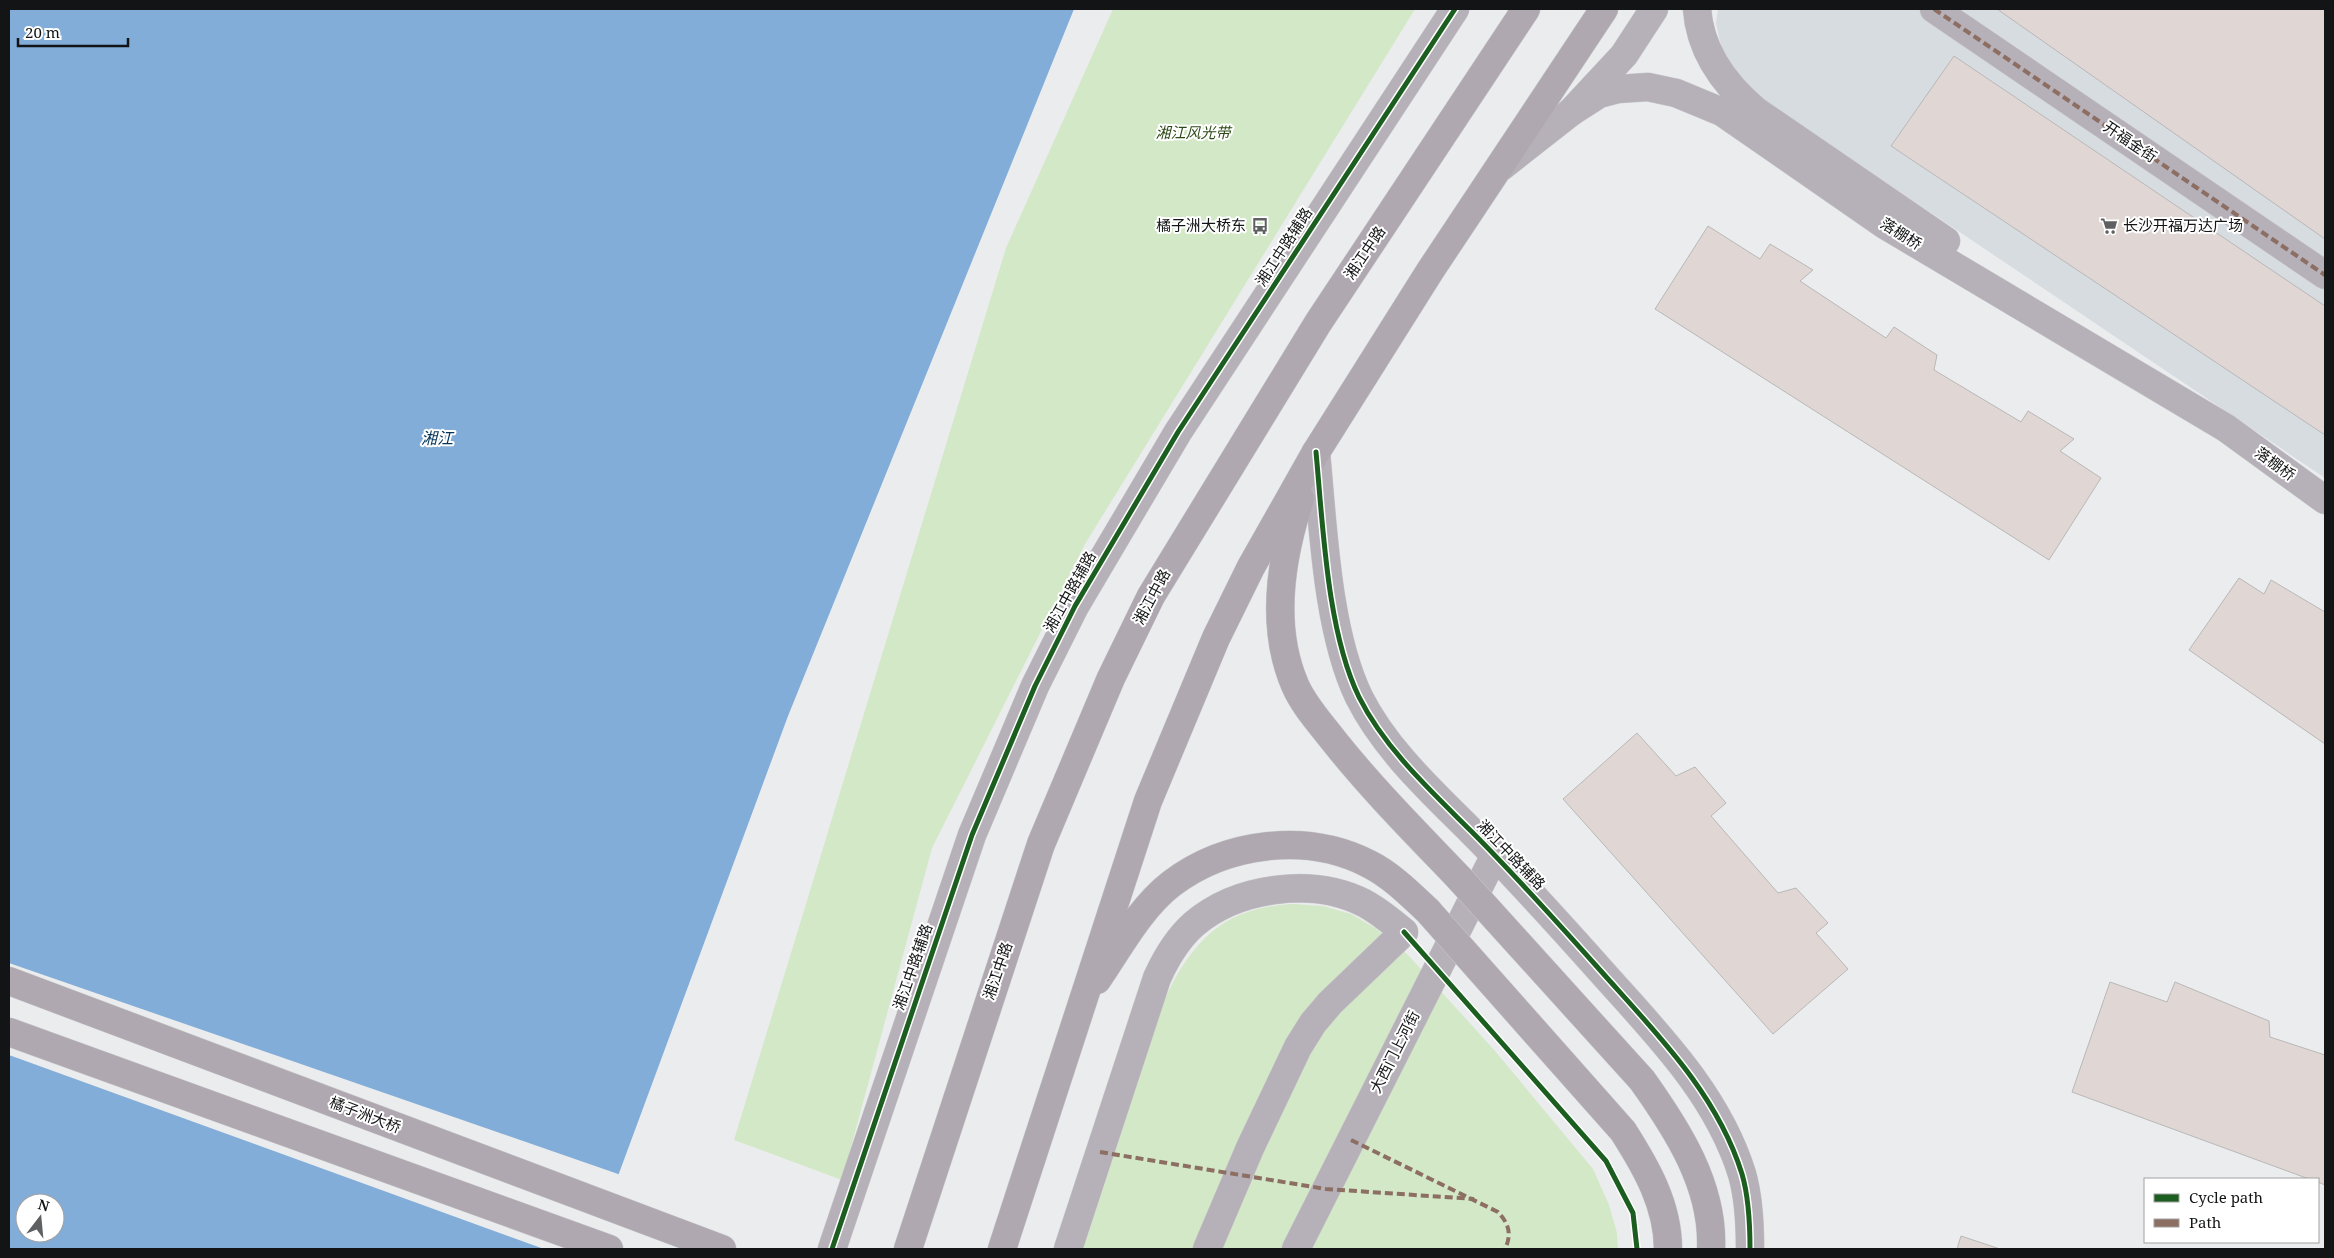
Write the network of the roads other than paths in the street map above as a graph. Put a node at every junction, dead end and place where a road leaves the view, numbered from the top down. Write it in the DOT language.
graph roads {
  1 [pos="1454,9"];
  2 [pos="1526,9"];
  3 [pos="1604,9"];
  4 [pos="1654,9"];
  5 [pos="1698,9"];
  6 [pos="1934,9"];
  7 [pos="1571,112"];
  8 [pos="1494,173"];
  9 [pos="2325,275"];
  10 [pos="2226,428"];
  11 [pos="1316,452"];
  12 [pos="2325,494"];
  13 [pos="2325,500"];
  14 [pos="1495,855"];
  15 [pos="9,981"];
  16 [pos="1081,1004"];
  17 [pos="9,1032"];
  18 [pos="609,1249"];
  19 [pos="722,1249"];
  20 [pos="832,1249"];
  21 [pos="908,1249"];
  22 [pos="1002,1249"];
  23 [pos="1068,1249"];
  24 [pos="1206,1249"];
  25 [pos="1296,1249"];
  26 [pos="1668,1249"];
  27 [pos="1711,1249"];
  28 [pos="1750,1249"];
  1 -- 20 [label="street, 湘江中路辅路"];
  2 -- 21 [label="main road, 湘江中路"];
  3 -- 8 [label="main road"];
  4 -- 7 [label="street"];
  5 -- 10 [label="street, 落棚桥"];
  6 -- 9 [label="street, 开福金街"];
  7 -- 8 [label="street"];
  7 -- 10 [label="street, 落棚桥"];
  8 -- 11 [label="main road"];
  10 -- 12 [label="street, 落棚桥"];
  10 -- 13 [label="street, 落棚桥"];
  11 -- 14 [label="street, 湘江中路辅路"];
  11 -- 16 [label="main road"];
  11 -- 27 [label="main road, bridge"];
  14 -- 25 [label="street, 大西门上河街"];
  14 -- 28 [label="street, 湘江中路辅路"];
  15 -- 19 [label="main road, 橘子洲大桥"];
  16 -- 22 [label="main road"];
  16 -- 26 [label="main road, bridge"];
  17 -- 18 [label="main road"];
  23 -- 24 [label="street"];
}
